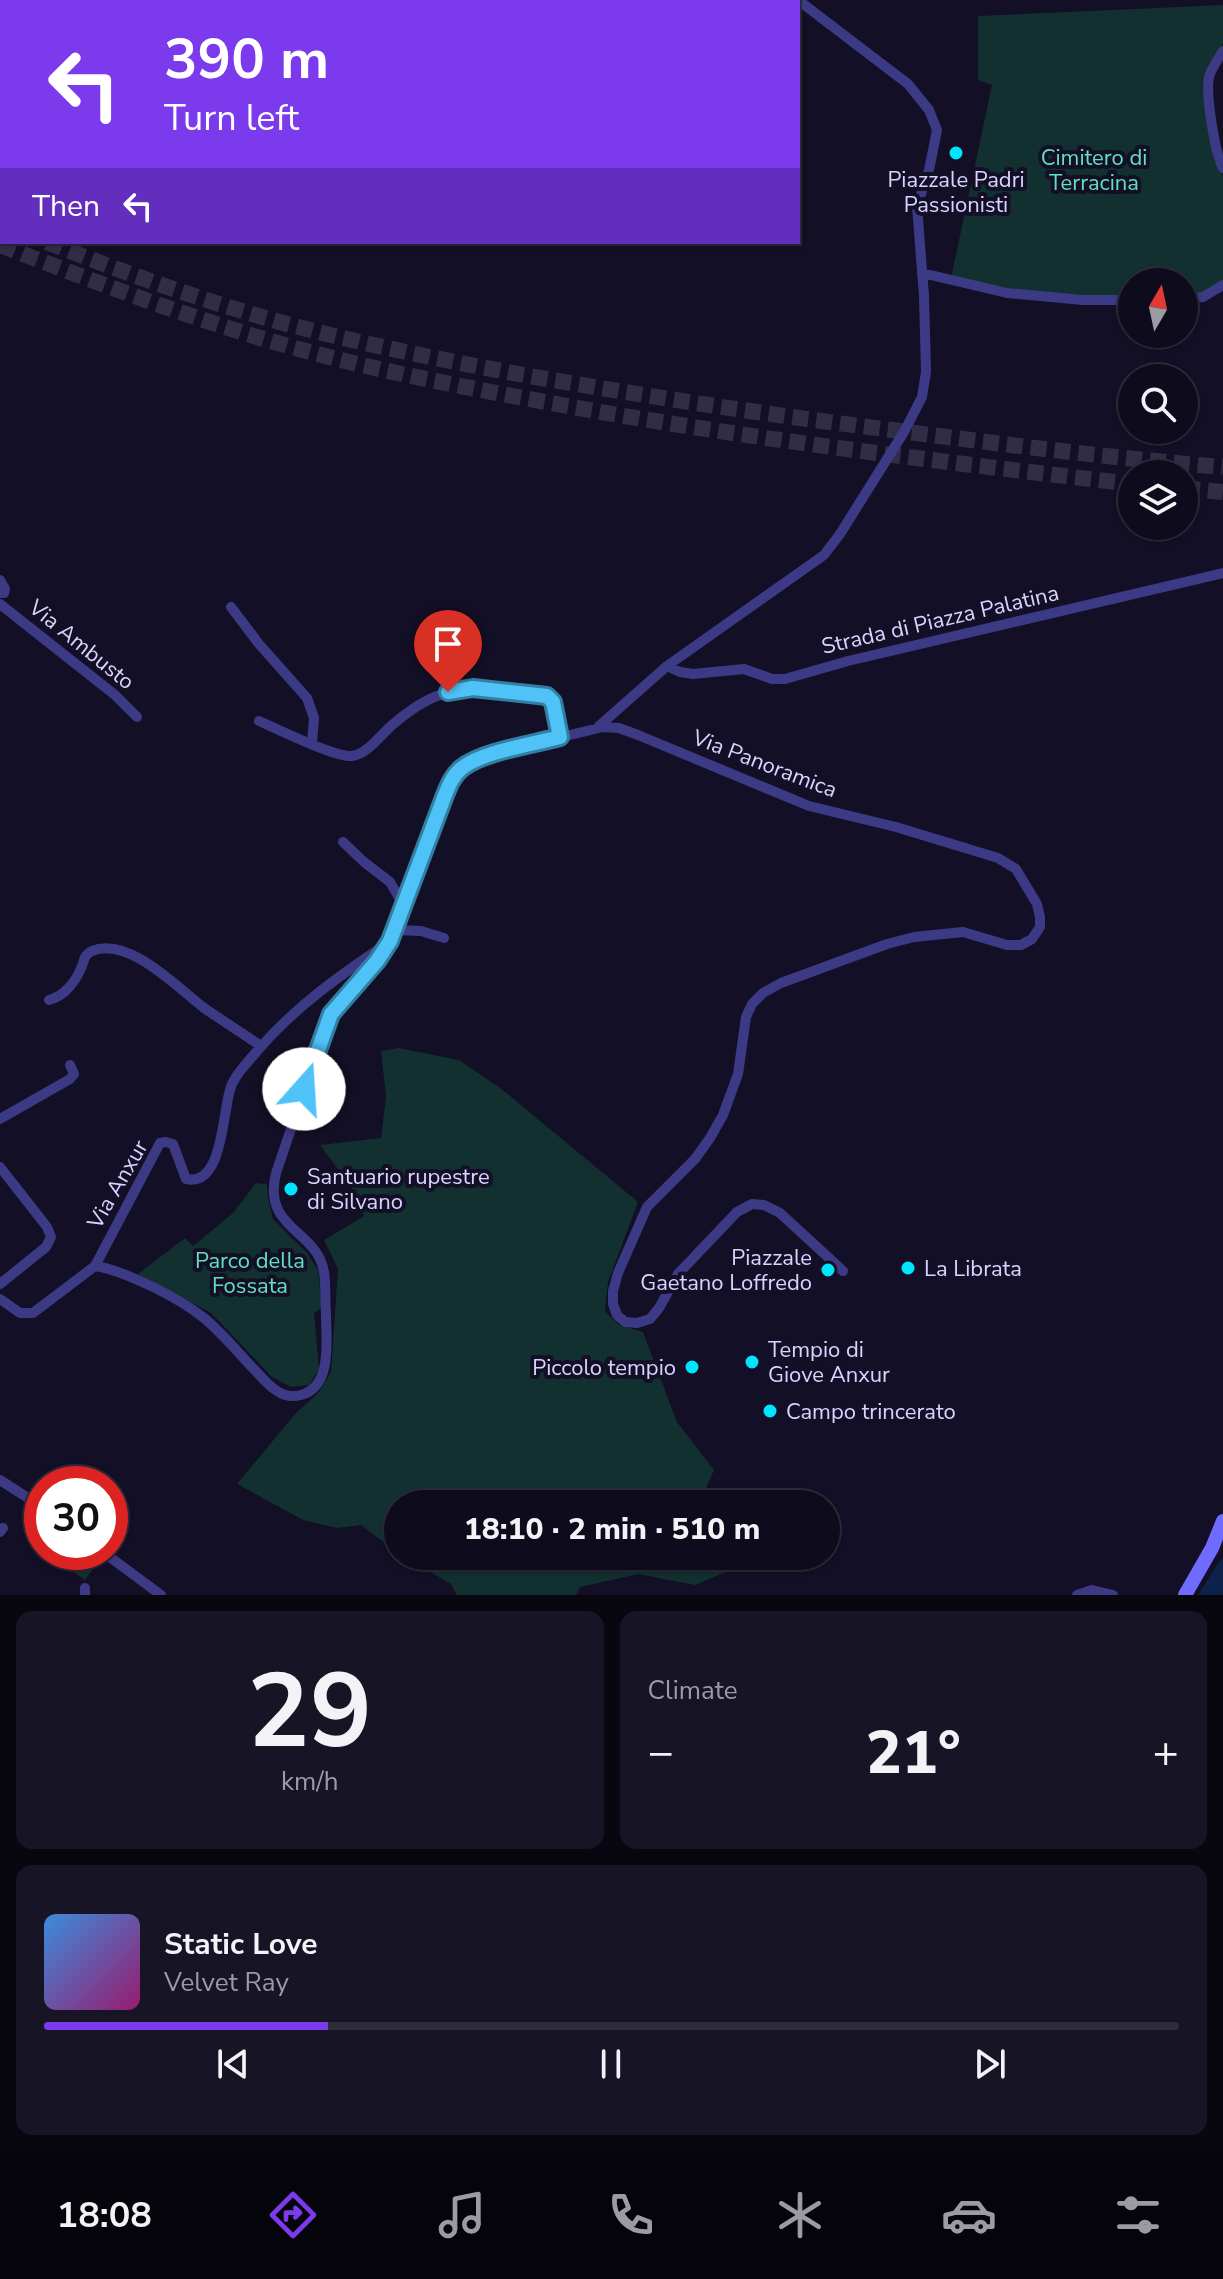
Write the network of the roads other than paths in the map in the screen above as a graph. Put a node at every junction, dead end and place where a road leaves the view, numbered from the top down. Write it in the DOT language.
graph roads {
  1 [pos="800,2"];
  2 [pos="1223,51"];
  3 [pos="1223,168"];
  4 [pos="922,273"];
  5 [pos="1223,285"];
  6 [pos="1198,298"];
  7 [pos="1118,300"];
  8 [pos="1223,573"];
  9 [pos="0,580"];
  10 [pos="0,593"];
  11 [pos="0,604"];
  12 [pos="231,607"];
  13 [pos="667,666"];
  14 [pos="137,717"];
  15 [pos="259,721"];
  16 [pos="598,727"];
  17 [pos="560,737"];
  18 [pos="312,743"];
  19 [pos="343,842"];
  20 [pos="404,906"];
  21 [pos="395,930"];
  22 [pos="444,938"];
  23 [pos="390,941"];
  24 [pos="49,1000"];
  25 [pos="261,1046"];
  26 [pos="70,1065"];
  27 [pos="0,1119"];
  28 [pos="0,1167"];
  29 [pos="95,1266"];
  30 [pos="843,1271"];
  31 [pos="0,1284"];
  32 [pos="0,1299"];
  33 [pos="0,1480"];
  34 [pos="24,1495"];
  35 [pos="1223,1521"];
  36 [pos="127,1570"];
  37 [pos="161,1595"];
  38 [pos="1077,1595"];
  39 [pos="1113,1595"];
  40 [pos="1185,1595"];
  1 -- 4 [label="street"];
  2 -- 3 [label="street"];
  4 -- 7 [label="street"];
  4 -- 13 [label="street"];
  5 -- 6 [label="street"];
  8 -- 13 [label="street, Strada di Piazza Palatina"];
  9 -- 10 [label="street"];
  11 -- 14 [label="street, Via Ambusto"];
  12 -- 18 [label="street"];
  13 -- 16 [label="street"];
  15 -- 18 [label="street"];
  16 -- 17 [label="street, Via Panoramica"];
  16 -- 30 [label="street, Via Panoramica"];
  17 -- 18 [label="street"];
  17 -- 20 [label="street, Via Panoramica"];
  19 -- 20 [label="street"];
  20 -- 21 [label="street, Via Panoramica"];
  21 -- 22 [label="street"];
  21 -- 23 [label="street, Via Panoramica"];
  23 -- 25 [label="street, Via Anxur"];
  23 -- 29 [label="street, Via Panoramica"];
  24 -- 25 [label="street"];
  25 -- 29 [label="street, Via Anxur"];
  26 -- 27 [label="street"];
  28 -- 31 [label="street"];
  29 -- 32 [label="street, Via Anxur"];
  33 -- 34 [label="street"];
  35 -- 40 [label="main road"];
  36 -- 37 [label="street"];
  38 -- 39 [label="street"];
}
